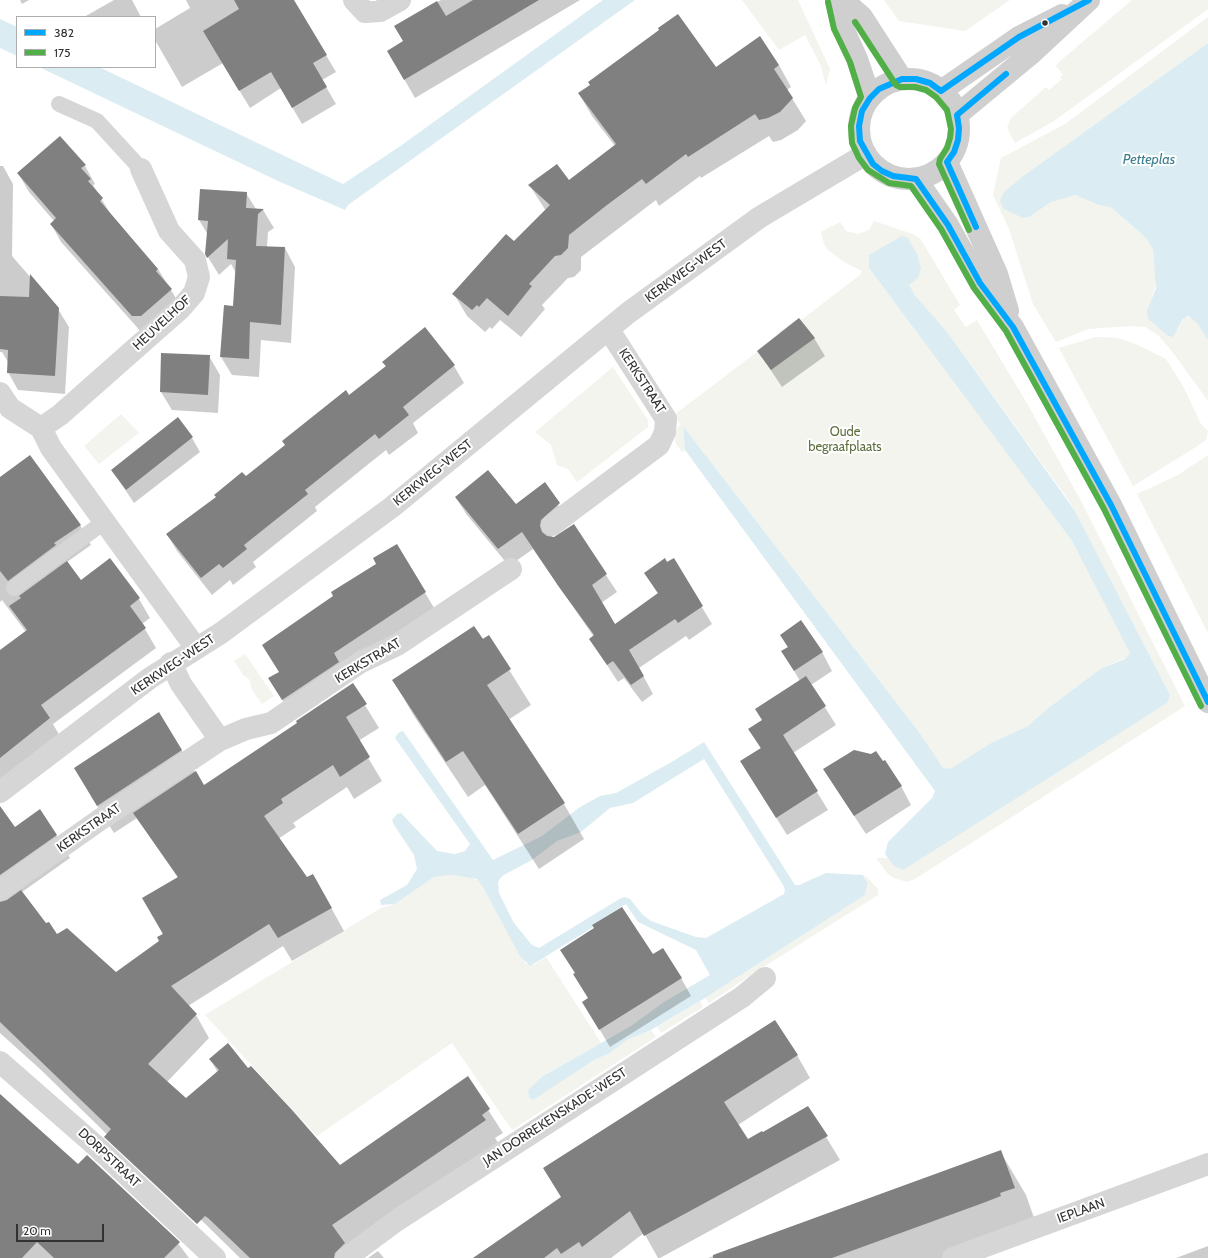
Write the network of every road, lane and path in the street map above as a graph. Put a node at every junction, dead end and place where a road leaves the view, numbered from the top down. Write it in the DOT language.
graph roads {
  1 [pos="400,0"];
  2 [pos="836,0"];
  3 [pos="843,0"];
  4 [pos="1086,2"];
  5 [pos="359,6"];
  6 [pos="902,79"];
  7 [pos="942,91"];
  8 [pos="870,98"];
  9 [pos="59,104"];
  10 [pos="957,115"];
  11 [pos="866,154"];
  12 [pos="947,162"];
  13 [pos="141,170"];
  14 [pos="916,179"];
  15 [pos="1013,327"];
  16 [pos="608,330"];
  17 [pos="3,405"];
  18 [pos="41,428"];
  19 [pos="104,522"];
  20 [pos="552,525"];
  21 [pos="511,569"];
  22 [pos="14,588"];
  23 [pos="196,648"];
  24 [pos="171,663"];
  25 [pos="1208,702"];
  26 [pos="220,740"];
  27 [pos="0,792"];
  28 [pos="0,890"];
  29 [pos="765,978"];
  30 [pos="0,1062"];
  31 [pos="1208,1164"];
  32 [pos="215,1258"];
  33 [pos="346,1258"];
  34 [pos="953,1258"];
  1 -- 5 [label="street"];
  2 -- 8 [label="main road"];
  3 -- 6 [label="main road"];
  4 -- 7 [label="main road"];
  4 -- 10 [label="main road"];
  6 -- 7 [label="main road"];
  6 -- 8 [label="main road"];
  7 -- 10 [label="main road"];
  8 -- 11 [label="main road"];
  9 -- 13 [label="lane"];
  10 -- 12 [label="main road"];
  11 -- 14 [label="main road"];
  11 -- 16 [label="street, KERKWEG-WEST"];
  12 -- 14 [label="main road"];
  12 -- 15 [label="main road"];
  13 -- 18 [label="street, HEUVELHOF"];
  14 -- 15 [label="main road"];
  15 -- 25 [label="main road"];
  16 -- 20 [label="street, KERKSTRAAT"];
  16 -- 23 [label="street, KERKWEG-WEST"];
  17 -- 18 [label="street"];
  18 -- 19 [label="street"];
  19 -- 22 [label="lane"];
  19 -- 23 [label="street"];
  21 -- 26 [label="street, KERKSTRAAT"];
  23 -- 24 [label="street, KERKWEG-WEST"];
  24 -- 26 [label="street"];
  24 -- 27 [label="street, KERKWEG-WEST"];
  26 -- 28 [label="street, KERKSTRAAT"];
  29 -- 33 [label="street, JAN DORREKENSKADE-WEST"];
  30 -- 32 [label="street, DORPSTRAAT"];
  31 -- 34 [label="street, IEPLAAN"];
}
